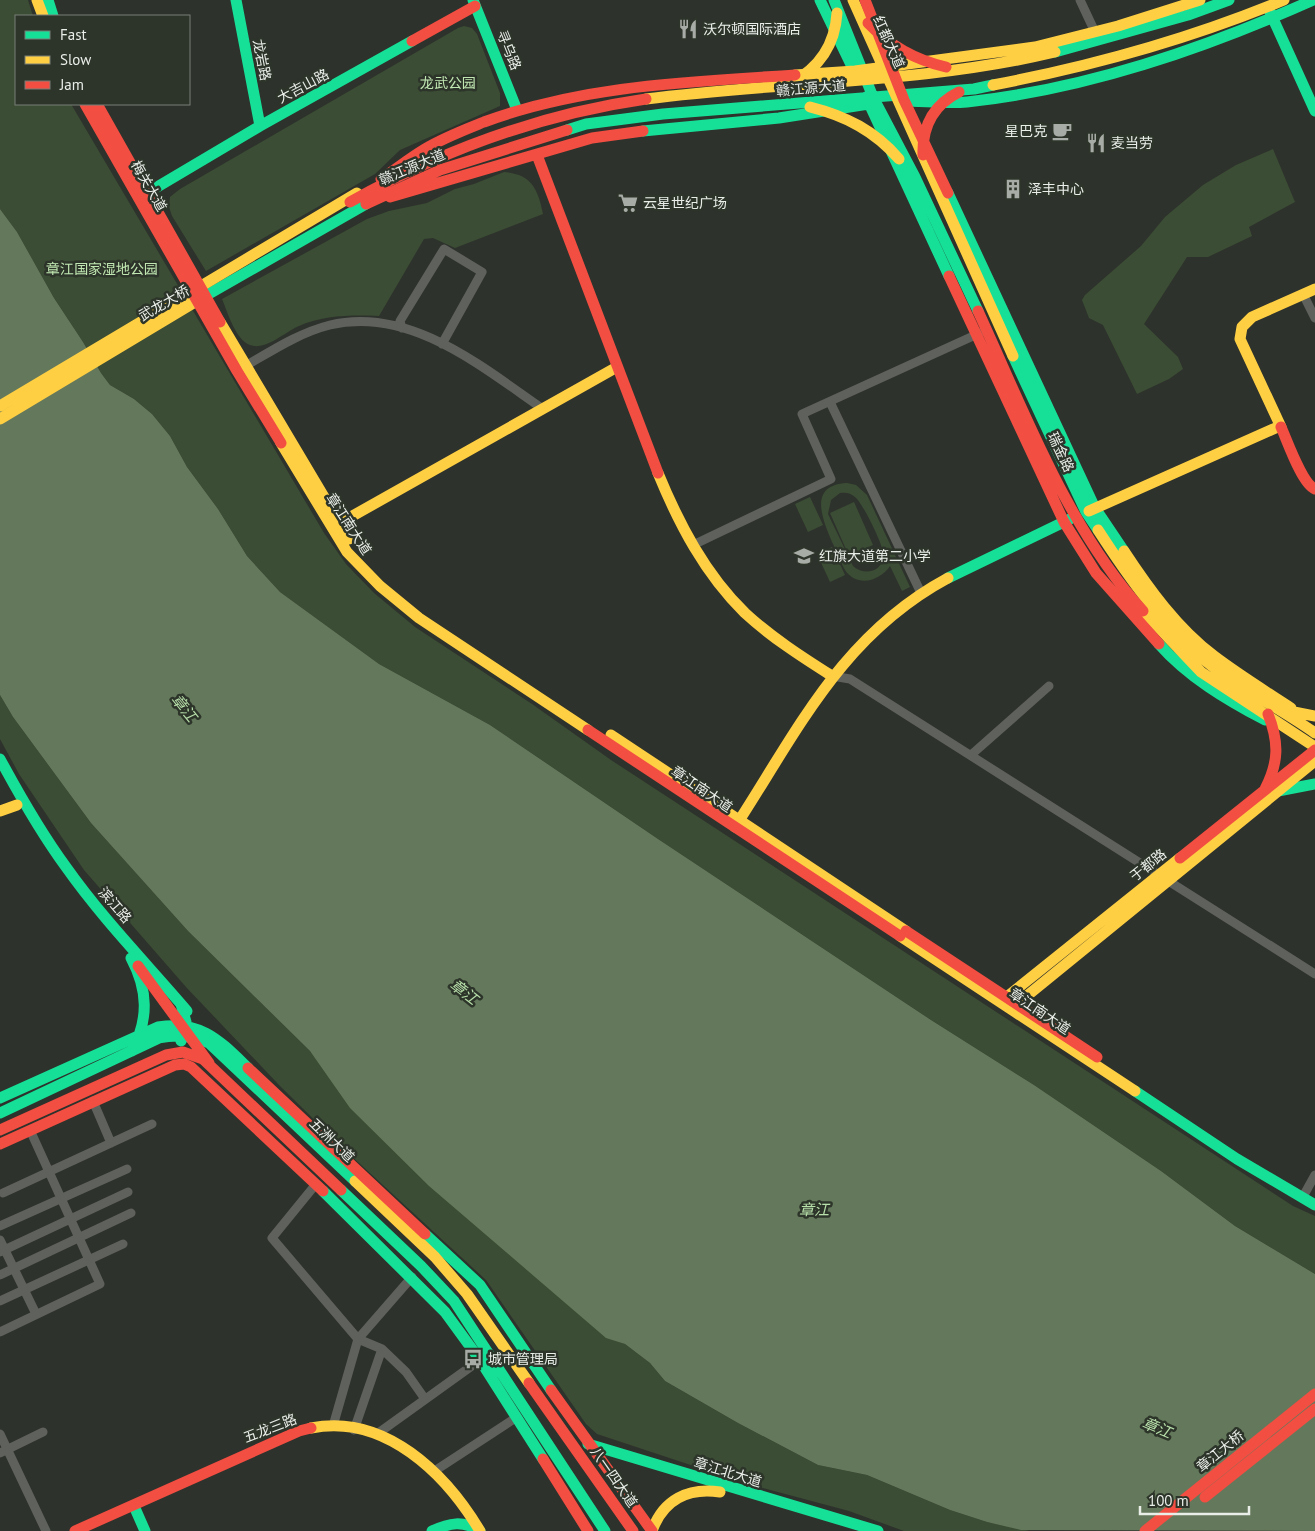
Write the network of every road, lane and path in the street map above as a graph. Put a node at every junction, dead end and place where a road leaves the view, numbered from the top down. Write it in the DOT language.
graph roads {
  1 [pos="37,0"];
  2 [pos="48,0"];
  3 [pos="236,0"];
  4 [pos="820,0"];
  5 [pos="1080,0"];
  6 [pos="1200,0"];
  7 [pos="1229,0"];
  8 [pos="1284,0"];
  9 [pos="1313,0"];
  10 [pos="857,1"];
  11 [pos="474,3"];
  12 [pos="835,5"];
  13 [pos="1166,5"];
  14 [pos="1268,8"];
  15 [pos="42,15"];
  16 [pos="53,15"];
  17 [pos="1272,19"];
  18 [pos="835,32"];
  19 [pos="1095,32"];
  20 [pos="878,34"];
  21 [pos="926,62"];
  22 [pos="972,68"];
  23 [pos="889,72"];
  24 [pos="808,74"];
  25 [pos="860,75"];
  26 [pos="781,86"];
  27 [pos="977,89"];
  28 [pos="900,98"];
  29 [pos="871,100"];
  30 [pos="945,100"];
  31 [pos="86,105"];
  32 [pos="98,105"];
  33 [pos="797,105"];
  34 [pos="517,110"];
  35 [pos="825,110"];
  36 [pos="1315,111"];
  37 [pos="260,126"];
  38 [pos="923,141"];
  39 [pos="890,149"];
  40 [pos="537,154"];
  41 [pos="927,173"];
  42 [pos="915,178"];
  43 [pos="147,193"];
  44 [pos="342,212"];
  45 [pos="191,281"];
  46 [pos="1315,289"];
  47 [pos="1303,294"];
  48 [pos="1315,318"];
  49 [pos="402,328"];
  50 [pos="982,332"];
  51 [pos="442,344"];
  52 [pos="617,367"];
  53 [pos="241,368"];
  54 [pos="830,402"];
  55 [pos="0,406"];
  56 [pos="543,409"];
  57 [pos="0,411"];
  58 [pos="0,419"];
  59 [pos="0,424"];
  60 [pos="1280,426"];
  61 [pos="1315,489"];
  62 [pos="1090,510"];
  63 [pos="1069,520"];
  64 [pos="340,524"];
  65 [pos="693,545"];
  66 [pos="921,593"];
  67 [pos="832,676"];
  68 [pos="1049,686"];
  69 [pos="1273,712"];
  70 [pos="1299,712"];
  71 [pos="1315,716"];
  72 [pos="1315,722"];
  73 [pos="1273,726"];
  74 [pos="1315,733"];
  75 [pos="1314,753"];
  76 [pos="971,755"];
  77 [pos="0,759"];
  78 [pos="0,774"];
  79 [pos="1315,784"];
  80 [pos="1266,789"];
  81 [pos="1278,791"];
  82 [pos="17,805"];
  83 [pos="0,812"];
  84 [pos="737,824"];
  85 [pos="1165,877"];
  86 [pos="131,958"];
  87 [pos="1315,974"];
  88 [pos="1009,1003"];
  89 [pos="192,1033"];
  90 [pos="141,1034"];
  91 [pos="132,1051"];
  92 [pos="166,1055"];
  93 [pos="175,1065"];
  94 [pos="0,1098"];
  95 [pos="93,1102"];
  96 [pos="0,1113"];
  97 [pos="152,1124"];
  98 [pos="0,1130"];
  99 [pos="30,1130"];
  100 [pos="111,1143"];
  101 [pos="0,1144"];
  102 [pos="127,1169"];
  103 [pos="49,1172"];
  104 [pos="1315,1175"];
  105 [pos="316,1184"];
  106 [pos="128,1192"];
  107 [pos="3,1193"];
  108 [pos="1310,1195"];
  109 [pos="61,1199"];
  110 [pos="1315,1205"];
  111 [pos="131,1213"];
  112 [pos="70,1219"];
  113 [pos="0,1226"];
  114 [pos="79,1238"];
  115 [pos="0,1240"];
  116 [pos="123,1244"];
  117 [pos="2,1250"];
  118 [pos="89,1260"];
  119 [pos="14,1269"];
  120 [pos="0,1275"];
  121 [pos="412,1277"];
  122 [pos="24,1290"];
  123 [pos="0,1301"];
  124 [pos="36,1314"];
  125 [pos="0,1332"];
  126 [pos="358,1339"];
  127 [pos="382,1349"];
  128 [pos="480,1360"];
  129 [pos="1315,1394"];
  130 [pos="425,1399"];
  131 [pos="1315,1410"];
  132 [pos="517,1417"];
  133 [pos="333,1426"];
  134 [pos="354,1430"];
  135 [pos="43,1432"];
  136 [pos="0,1434"];
  137 [pos="377,1434"];
  138 [pos="569,1440"];
  139 [pos="548,1443"];
  140 [pos="590,1445"];
  141 [pos="4,1451"];
  142 [pos="436,1470"];
  143 [pos="455,1492"];
  144 [pos="134,1506"];
  145 [pos="449,1523"];
  146 [pos="46,1531"];
  147 [pos="75,1531"];
  148 [pos="145,1531"];
  149 [pos="432,1531"];
  150 [pos="480,1531"];
  151 [pos="588,1531"];
  152 [pos="605,1531"];
  153 [pos="609,1531"];
  154 [pos="628,1531"];
  155 [pos="633,1531"];
  156 [pos="652,1531"];
  157 [pos="854,1531"];
  158 [pos="878,1531"];
  159 [pos="1145,1531"];
  160 [pos="1162,1531"];
  1 -- 15 [label="main road"];
  2 -- 16 [label="main road"];
  3 -- 37 [label="main road, 龙岩路"];
  4 -- 18 [label="main road"];
  5 -- 19 [label="street"];
  6 -- 13 [label="main road"];
  7 -- 22 [label="main road, 赣江源大道"];
  8 -- 14 [label="main road, 赣江源大道"];
  9 -- 17 [label="main road"];
  10 -- 20 [label="main road"];
  10 -- 23 [label="main road, 红都大道"];
  11 -- 34 [label="main road, 寻乌路"];
  11 -- 37 [label="main road, 大吉山路"];
  12 -- 18 [label="main road"];
  12 -- 25 [label="main road"];
  13 -- 19 [label="main road"];
  14 -- 17 [label="main road"];
  14 -- 27 [label="main road, 赣江源大道"];
  17 -- 30 [label="main road"];
  17 -- 36 [label="main road"];
  18 -- 24 [label="main road"];
  18 -- 25 [label="main road"];
  19 -- 21 [label="main road"];
  20 -- 21 [label="main road"];
  20 -- 23 [label="main road"];
  21 -- 22 [label="main road"];
  21 -- 23 [label="main road"];
  22 -- 23 [label="main road, 赣江源大道"];
  22 -- 27 [label="main road"];
  23 -- 25 [label="main road, 赣江源大道"];
  23 -- 28 [label="main road, 红都大道"];
  24 -- 25 [label="main road"];
  24 -- 26 [label="main road"];
  24 -- 34 [label="main road"];
  25 -- 26 [label="main road, 赣江源大道"];
  25 -- 29 [label="main road"];
  26 -- 44 [label="main road, 赣江源大道"];
  27 -- 28 [label="main road, 赣江源大道"];
  27 -- 30 [label="main road"];
  28 -- 29 [label="main road, 赣江源大道"];
  28 -- 30 [label="main road"];
  28 -- 38 [label="main road"];
  28 -- 41 [label="main road, 瑞金路"];
  29 -- 33 [label="main road, 赣江源大道"];
  29 -- 35 [label="main road"];
  29 -- 39 [label="main road"];
  29 -- 42 [label="main road, 瑞金路"];
  30 -- 38 [label="main road"];
  31 -- 45 [label="main road, 梅关大道"];
  32 -- 43 [label="main road, 梅关大道"];
  33 -- 35 [label="main road"];
  33 -- 44 [label="main road, 赣江源大道"];
  34 -- 44 [label="main road"];
  35 -- 39 [label="main road"];
  35 -- 40 [label="main road"];
  37 -- 43 [label="main road, 大吉山路"];
  38 -- 41 [label="main road"];
  38 -- 62 [label="main road"];
  39 -- 42 [label="main road"];
  39 -- 50 [label="main road"];
  40 -- 44 [label="main road"];
  40 -- 52 [label="main road"];
  41 -- 62 [label="main road, 瑞金路"];
  42 -- 50 [label="main road, 瑞金路"];
  43 -- 45 [label="main road, 梅关大道"];
  44 -- 55 [label="main road"];
  44 -- 57 [label="main road, 武龙大桥"];
  44 -- 58 [label="main road, 武龙大桥"];
  44 -- 59 [label="main road"];
  45 -- 53 [label="main road, 章江南大道"];
  46 -- 47 [label="main road"];
  47 -- 48 [label="street"];
  47 -- 60 [label="main road"];
  49 -- 51 [label="street"];
  49 -- 51 [label="street"];
  49 -- 53 [label="street"];
  50 -- 54 [label="street"];
  50 -- 63 [label="main road, 瑞金路"];
  51 -- 56 [label="street"];
  52 -- 56 [label="main road"];
  52 -- 65 [label="main road"];
  53 -- 64 [label="main road, 章江南大道"];
  53 -- 84 [label="main road, 章江南大道"];
  54 -- 65 [label="street"];
  54 -- 66 [label="street"];
  56 -- 64 [label="main road"];
  60 -- 61 [label="main road"];
  60 -- 62 [label="main road"];
  62 -- 69 [label="main road, 瑞金路"];
  62 -- 70 [label="main road"];
  63 -- 66 [label="main road"];
  63 -- 69 [label="main road, 瑞金路"];
  63 -- 73 [label="main road"];
  64 -- 84 [label="main road, 章江南大道"];
  65 -- 67 [label="main road"];
  66 -- 67 [label="main road"];
  67 -- 76 [label="street"];
  67 -- 84 [label="main road"];
  68 -- 76 [label="street"];
  69 -- 70 [label="main road"];
  69 -- 73 [label="main road"];
  69 -- 74 [label="main road, 瑞金路"];
  69 -- 75 [label="main road, 瑞金路"];
  70 -- 71 [label="main road"];
  70 -- 72 [label="main road"];
  73 -- 75 [label="main road"];
  73 -- 80 [label="main road"];
  75 -- 80 [label="main road, 于都路"];
  75 -- 81 [label="main road, 于都路"];
  76 -- 85 [label="street"];
  77 -- 89 [label="main road, 滨江路"];
  78 -- 82 [label="main road, 滨江路"];
  79 -- 81 [label="main road"];
  80 -- 85 [label="main road, 于都路"];
  81 -- 85 [label="main road, 于都路"];
  82 -- 83 [label="main road"];
  82 -- 86 [label="main road, 滨江路"];
  84 -- 88 [label="main road, 章江南大道"];
  85 -- 87 [label="street"];
  85 -- 88 [label="main road, 于都路"];
  86 -- 89 [label="main road, 滨江路"];
  86 -- 90 [label="main road"];
  88 -- 108 [label="main road, 章江南大道"];
  88 -- 110 [label="main road, 章江南大道"];
  89 -- 90 [label="main road"];
  89 -- 91 [label="main road"];
  89 -- 92 [label="main road"];
  89 -- 92 [label="main road"];
  89 -- 93 [label="main road"];
  89 -- 138 [label="main road, 五洲大道"];
  89 -- 139 [label="main road"];
  89 -- 140 [label="main road"];
  90 -- 91 [label="main road"];
  90 -- 94 [label="main road"];
  91 -- 96 [label="main road"];
  92 -- 98 [label="main road"];
  93 -- 95 [label="main road"];
  93 -- 105 [label="main road"];
  95 -- 99 [label="main road"];
  95 -- 100 [label="street"];
  97 -- 100 [label="street"];
  99 -- 101 [label="main road"];
  99 -- 103 [label="street"];
  100 -- 103 [label="street"];
  102 -- 109 [label="street"];
  103 -- 107 [label="street"];
  103 -- 109 [label="street"];
  104 -- 108 [label="street"];
  105 -- 121 [label="main road"];
  105 -- 126 [label="street"];
  106 -- 112 [label="street"];
  109 -- 112 [label="street"];
  109 -- 113 [label="street"];
  111 -- 114 [label="street"];
  112 -- 114 [label="street"];
  112 -- 117 [label="street"];
  114 -- 118 [label="street"];
  114 -- 119 [label="street"];
  115 -- 117 [label="street"];
  116 -- 118 [label="street"];
  117 -- 119 [label="street"];
  118 -- 122 [label="street"];
  118 -- 124 [label="street"];
  119 -- 120 [label="street"];
  119 -- 122 [label="street"];
  121 -- 126 [label="street"];
  121 -- 128 [label="main road"];
  122 -- 123 [label="street"];
  122 -- 124 [label="street"];
  124 -- 125 [label="street"];
  126 -- 127 [label="street"];
  126 -- 133 [label="street"];
  127 -- 130 [label="street"];
  127 -- 134 [label="street"];
  128 -- 130 [label="street"];
  128 -- 132 [label="main road"];
  129 -- 159 [label="main road, 章江大桥"];
  130 -- 137 [label="street"];
  131 -- 160 [label="main road, 章江大桥"];
  132 -- 142 [label="street"];
  132 -- 151 [label="main road"];
  133 -- 134 [label="main road, 五龙三路"];
  133 -- 144 [label="main road, 五龙三路"];
  134 -- 137 [label="main road, 五龙三路"];
  135 -- 141 [label="street"];
  136 -- 141 [label="street"];
  137 -- 142 [label="main road, 五龙三路"];
  138 -- 140 [label="main road, 章江北大道"];
  138 -- 154 [label="main road"];
  138 -- 155 [label="main road, 八一四大道"];
  139 -- 152 [label="main road"];
  139 -- 153 [label="main road"];
  140 -- 156 [label="main road"];
  140 -- 158 [label="main road, 章江北大道"];
  141 -- 146 [label="street"];
  142 -- 143 [label="main road, 五龙三路"];
  143 -- 145 [label="main road"];
  143 -- 150 [label="main road, 五龙三路"];
  144 -- 147 [label="main road, 五龙三路"];
  144 -- 148 [label="main road"];
  145 -- 149 [label="main road"];
  145 -- 150 [label="main road"];
  156 -- 157 [label="main road, 章江北大道"];
}
